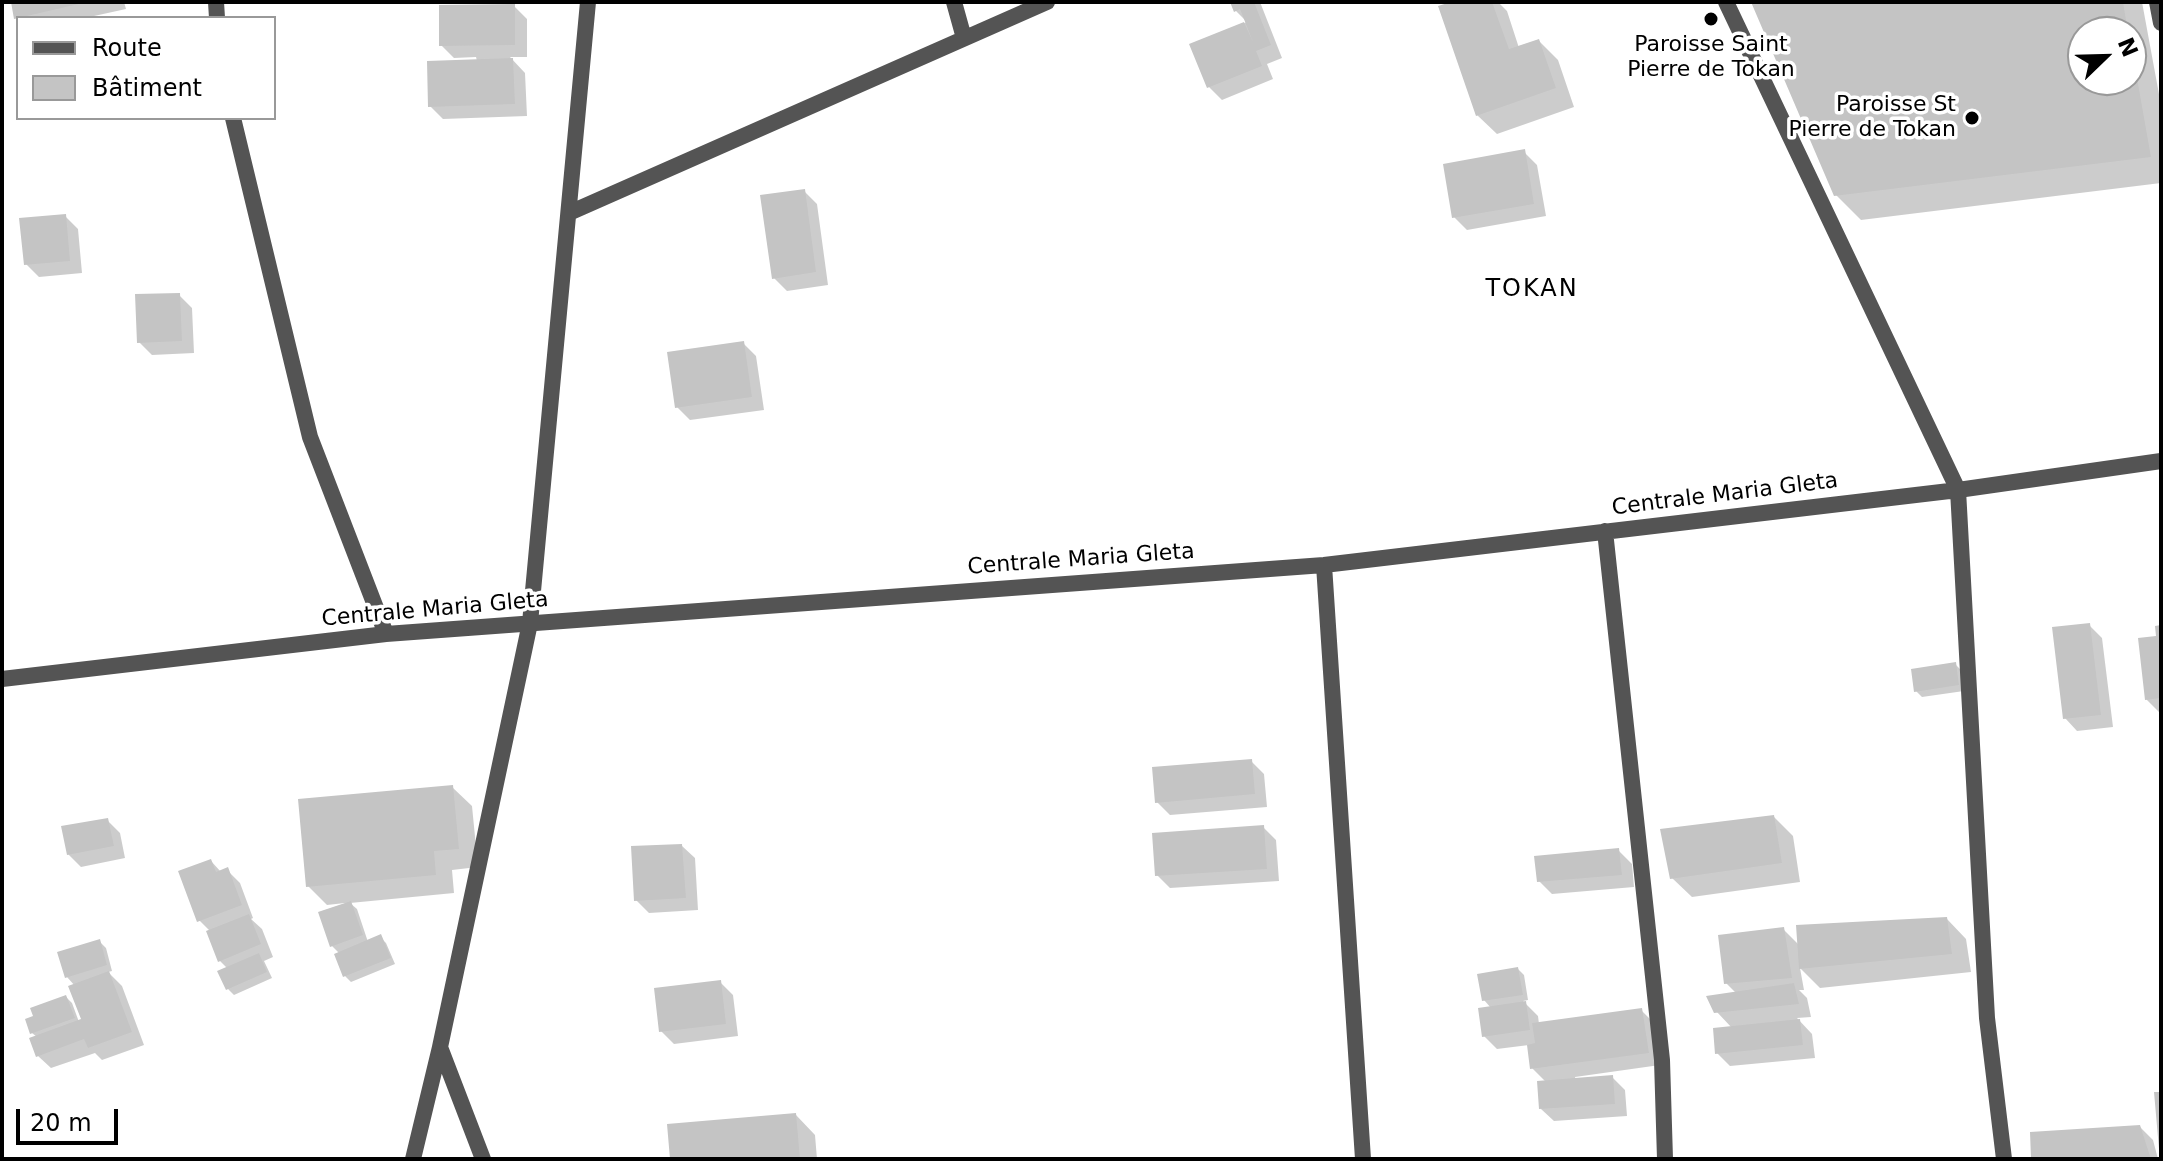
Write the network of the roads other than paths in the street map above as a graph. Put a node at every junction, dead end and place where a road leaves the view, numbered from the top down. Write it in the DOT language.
graph roads {
  1 [pos="588,2"];
  2 [pos="954,2"];
  3 [pos="1047,2"];
  4 [pos="1726,2"];
  5 [pos="2157,2"];
  6 [pos="2161,23"];
  7 [pos="964,38"];
  8 [pos="233,120"];
  9 [pos="569,213"];
  10 [pos="2161,461"];
  11 [pos="1958,490"];
  12 [pos="1605,531"];
  13 [pos="1324,565"];
  14 [pos="530,623"];
  15 [pos="386,634"];
  16 [pos="2,679"];
  17 [pos="440,1047"];
  18 [pos="413,1159"];
  19 [pos="483,1159"];
  20 [pos="1363,1159"];
  21 [pos="1665,1159"];
  22 [pos="2004,1159"];
  1 -- 9 [label="street"];
  2 -- 7 [label="street"];
  3 -- 7 [label="street"];
  4 -- 11 [label="street"];
  5 -- 6 [label="street"];
  7 -- 9 [label="street"];
  8 -- 15 [label="street"];
  9 -- 14 [label="street"];
  10 -- 11 [label="street, Centrale Maria Gleta"];
  11 -- 12 [label="street, Centrale Maria Gleta"];
  11 -- 22 [label="street"];
  12 -- 13 [label="street, Centrale Maria Gleta"];
  12 -- 21 [label="street"];
  13 -- 14 [label="street, Centrale Maria Gleta"];
  13 -- 20 [label="street"];
  14 -- 15 [label="street, Centrale Maria Gleta"];
  14 -- 17 [label="street"];
  15 -- 16 [label="street, Centrale Maria Gleta"];
  17 -- 18 [label="street"];
  17 -- 19 [label="street"];
}
